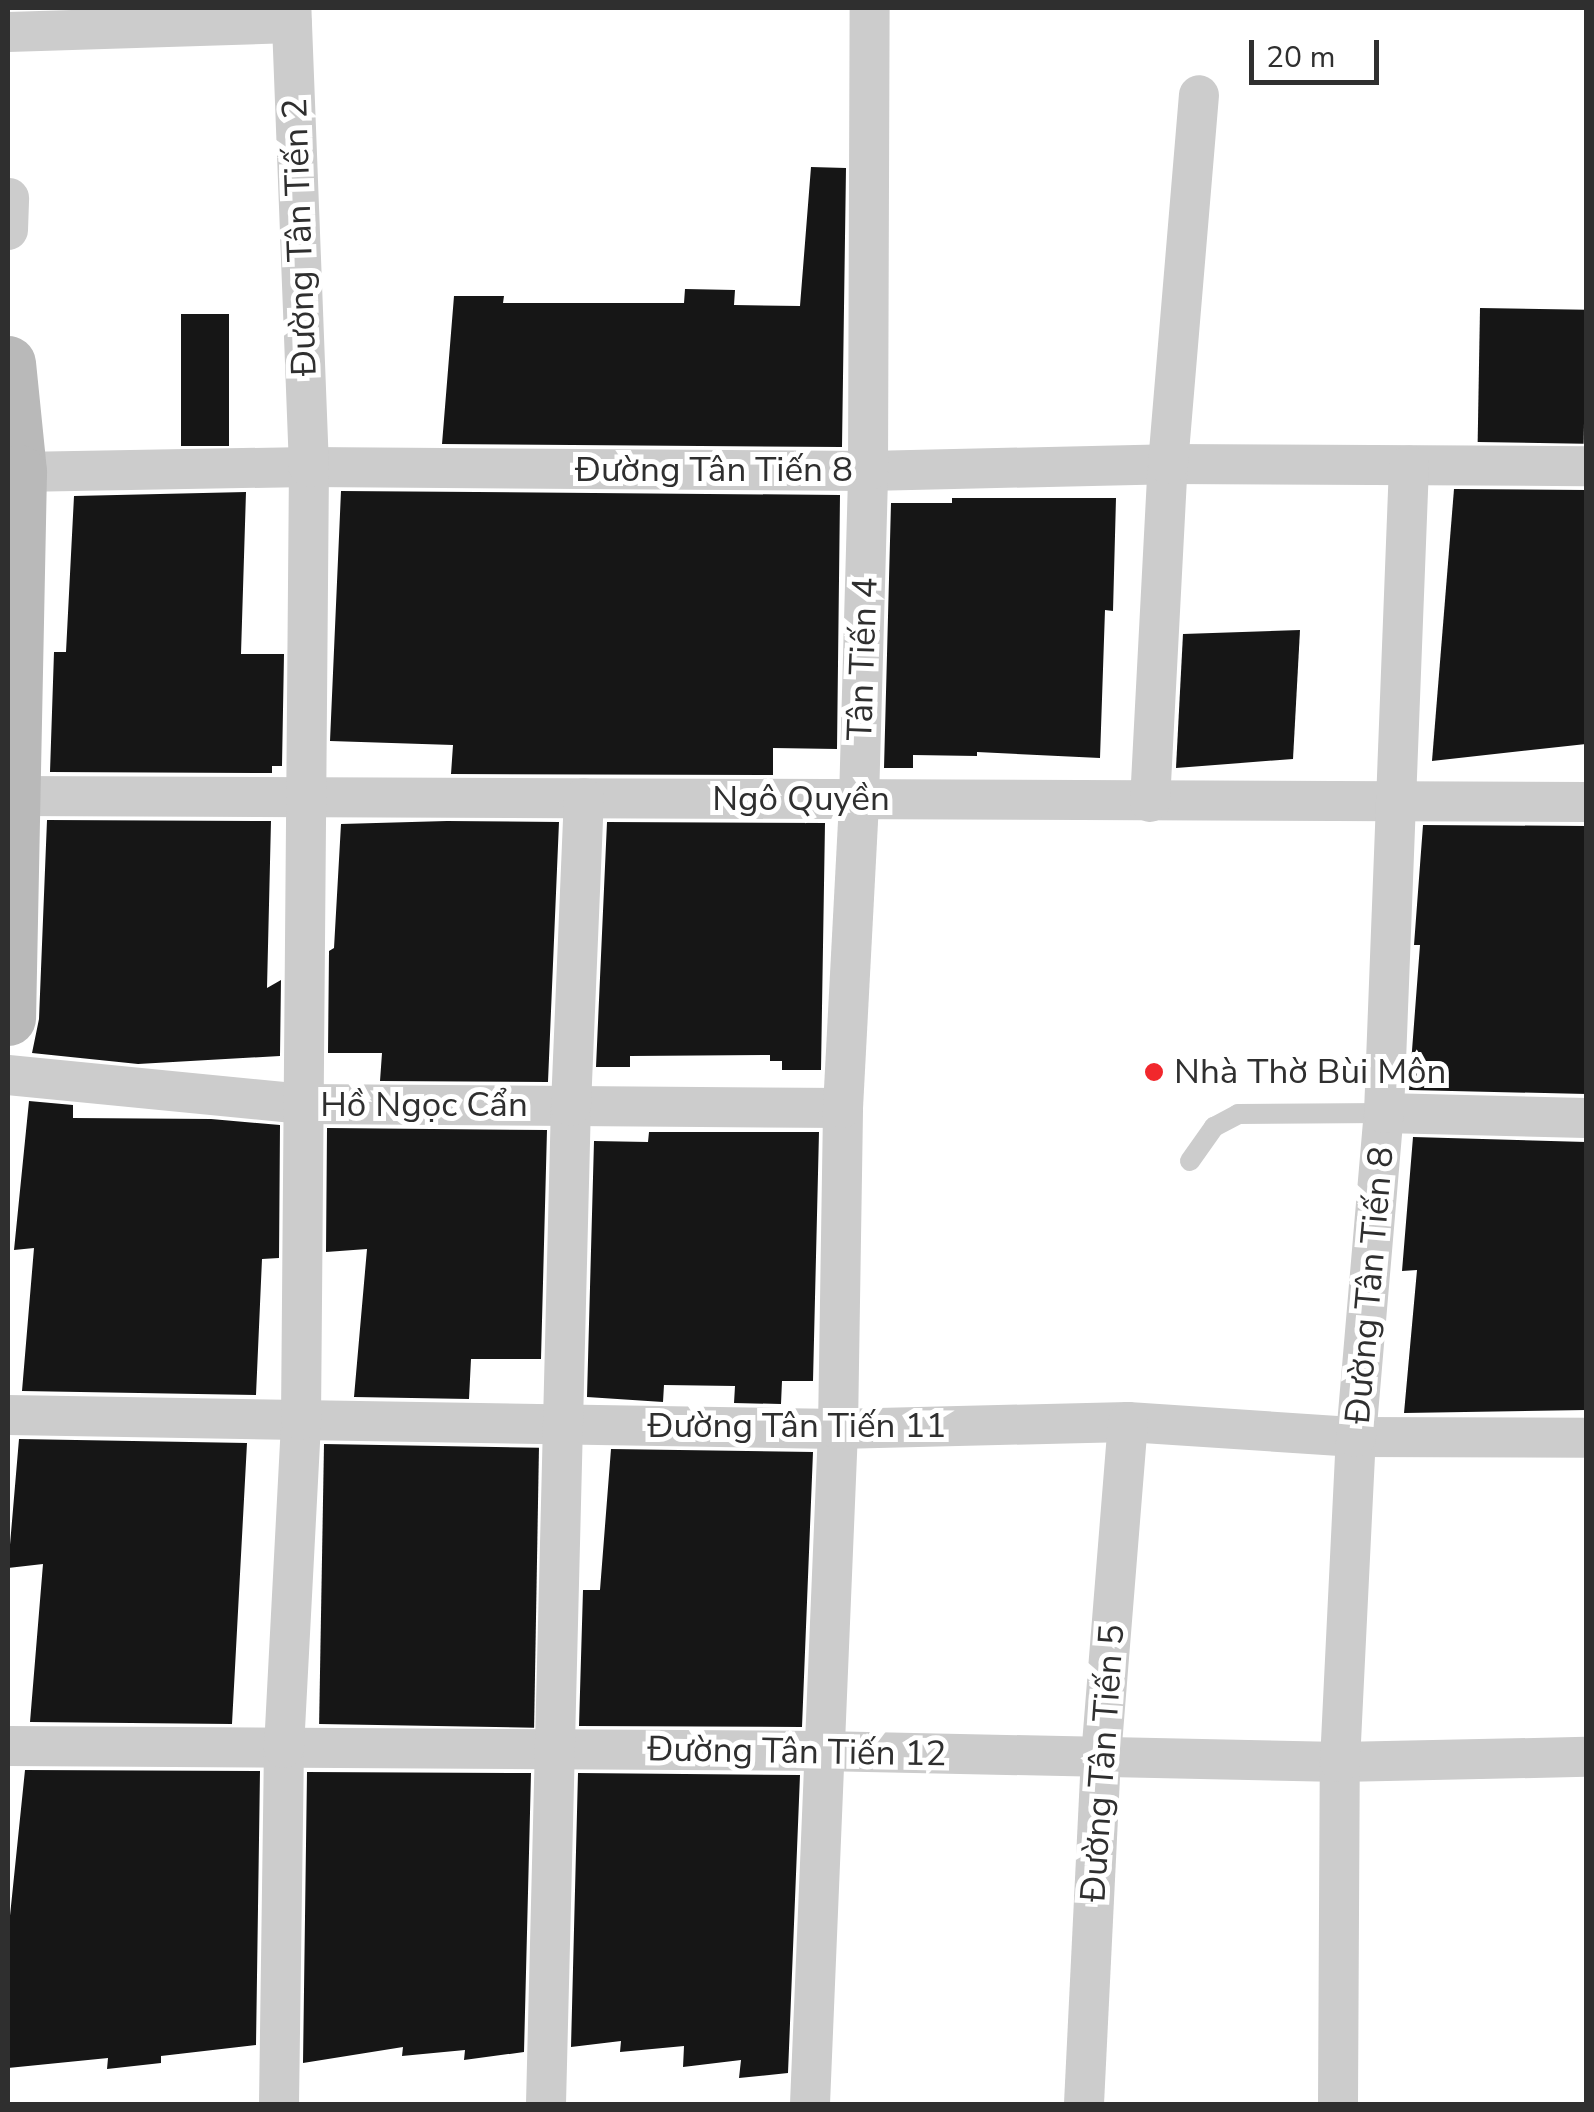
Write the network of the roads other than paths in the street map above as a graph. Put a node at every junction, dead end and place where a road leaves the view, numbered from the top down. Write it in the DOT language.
graph roads {
  1 [pos="870,8"];
  2 [pos="292,15"];
  3 [pos="8,32"];
  4 [pos="1199,95"];
  5 [pos="8,363"];
  6 [pos="1168,464"];
  7 [pos="1409,466"];
  8 [pos="1586,466"];
  9 [pos="308,467"];
  10 [pos="868,470"];
  11 [pos="19,472"];
  12 [pos="12,678"];
  13 [pos="15,796"];
  14 [pos="304,797"];
  15 [pos="584,798"];
  16 [pos="859,800"];
  17 [pos="1393,801"];
  18 [pos="1150,802"];
  19 [pos="1586,802"];
  20 [pos="8,1018"];
  21 [pos="8,1075"];
  22 [pos="304,1104"];
  23 [pos="570,1106"];
  24 [pos="843,1108"];
  25 [pos="1384,1113"];
  26 [pos="1586,1118"];
  27 [pos="1190,1160"];
  28 [pos="8,1415"];
  29 [pos="301,1420"];
  30 [pos="1128,1422"];
  31 [pos="562,1425"];
  32 [pos="838,1429"];
  33 [pos="1356,1437"];
  34 [pos="1586,1438"];
  35 [pos="8,1746"];
  36 [pos="284,1748"];
  37 [pos="558,1750"];
  38 [pos="822,1751"];
  39 [pos="1101,1757"];
  40 [pos="1586,1758"];
  41 [pos="1340,1762"];
  42 [pos="279,2104"];
  43 [pos="546,2104"];
  44 [pos="810,2104"];
  45 [pos="1084,2104"];
  46 [pos="1338,2104"];
  1 -- 10 [label="street, Tân Tiến 4"];
  2 -- 3 [label="street"];
  2 -- 9 [label="street, Đường Tân Tiến 2"];
  4 -- 6 [label="street"];
  5 -- 11 [label="street"];
  6 -- 7 [label="street, Đường Tân Tiến 8"];
  6 -- 10 [label="street, Đường Tân Tiến 8"];
  6 -- 18 [label="street"];
  7 -- 8 [label="street, Đường Tân Tiến 8"];
  7 -- 17 [label="street, Đường Tân Tiến 8"];
  9 -- 10 [label="street, Đường Tân Tiến 8"];
  9 -- 11 [label="street, Đường Tân Tiến 8"];
  9 -- 14 [label="street, Đường Tân Tiến 2"];
  10 -- 16 [label="street, Tân Tiến 4"];
  11 -- 12 [label="street"];
  12 -- 13 [label="street"];
  13 -- 14 [label="street, Ngô Quyền"];
  13 -- 20 [label="street"];
  14 -- 15 [label="street, Ngô Quyền"];
  14 -- 22 [label="street, Đường Tân Tiến 2"];
  15 -- 16 [label="street, Ngô Quyền"];
  15 -- 23 [label="street"];
  16 -- 18 [label="street, Ngô Quyền"];
  16 -- 24 [label="street, Tân Tiến 4"];
  17 -- 18 [label="street, Ngô Quyền"];
  17 -- 19 [label="street, Ngô Quyền"];
  17 -- 25 [label="street, Đường Tân Tiến 8"];
  21 -- 22 [label="street, Hồ Ngọc Cẩn"];
  22 -- 23 [label="street, Hồ Ngọc Cẩn"];
  22 -- 29 [label="street, Đường Tân Tiến 2"];
  23 -- 24 [label="street, Hồ Ngọc Cẩn"];
  23 -- 31 [label="street"];
  24 -- 32 [label="street, Tân Tiến 4"];
  25 -- 26 [label="street"];
  25 -- 27 [label="lane"];
  25 -- 33 [label="street, Đường Tân Tiến 8"];
  28 -- 29 [label="street, Đường Tân Tiến 11"];
  29 -- 31 [label="street, Đường Tân Tiến 11"];
  29 -- 36 [label="street, Đường Tân Tiến 2"];
  30 -- 32 [label="street, Đường Tân Tiến 11"];
  30 -- 33 [label="street, Đường Tân Tiến 11"];
  30 -- 39 [label="street, Đường Tân Tiến 5"];
  31 -- 32 [label="street, Đường Tân Tiến 11"];
  31 -- 37 [label="street"];
  32 -- 38 [label="street, Tân Tiến 4"];
  33 -- 34 [label="street, Đường Tân Tiến 11"];
  33 -- 41 [label="street, Đường Tân Tiến 8"];
  35 -- 36 [label="street, Đường Tân Tiến 12"];
  36 -- 37 [label="street, Đường Tân Tiến 12"];
  36 -- 42 [label="street, Đường Tân Tiến 2"];
  37 -- 38 [label="street, Đường Tân Tiến 12"];
  37 -- 43 [label="street"];
  38 -- 39 [label="street, Đường Tân Tiến 12"];
  38 -- 44 [label="street, Tân Tiến 4"];
  39 -- 41 [label="street, Đường Tân Tiến 12"];
  39 -- 45 [label="street, Đường Tân Tiến 5"];
  40 -- 41 [label="street, Đường Tân Tiến 12"];
  41 -- 46 [label="street, Đường Tân Tiến 8"];
}
